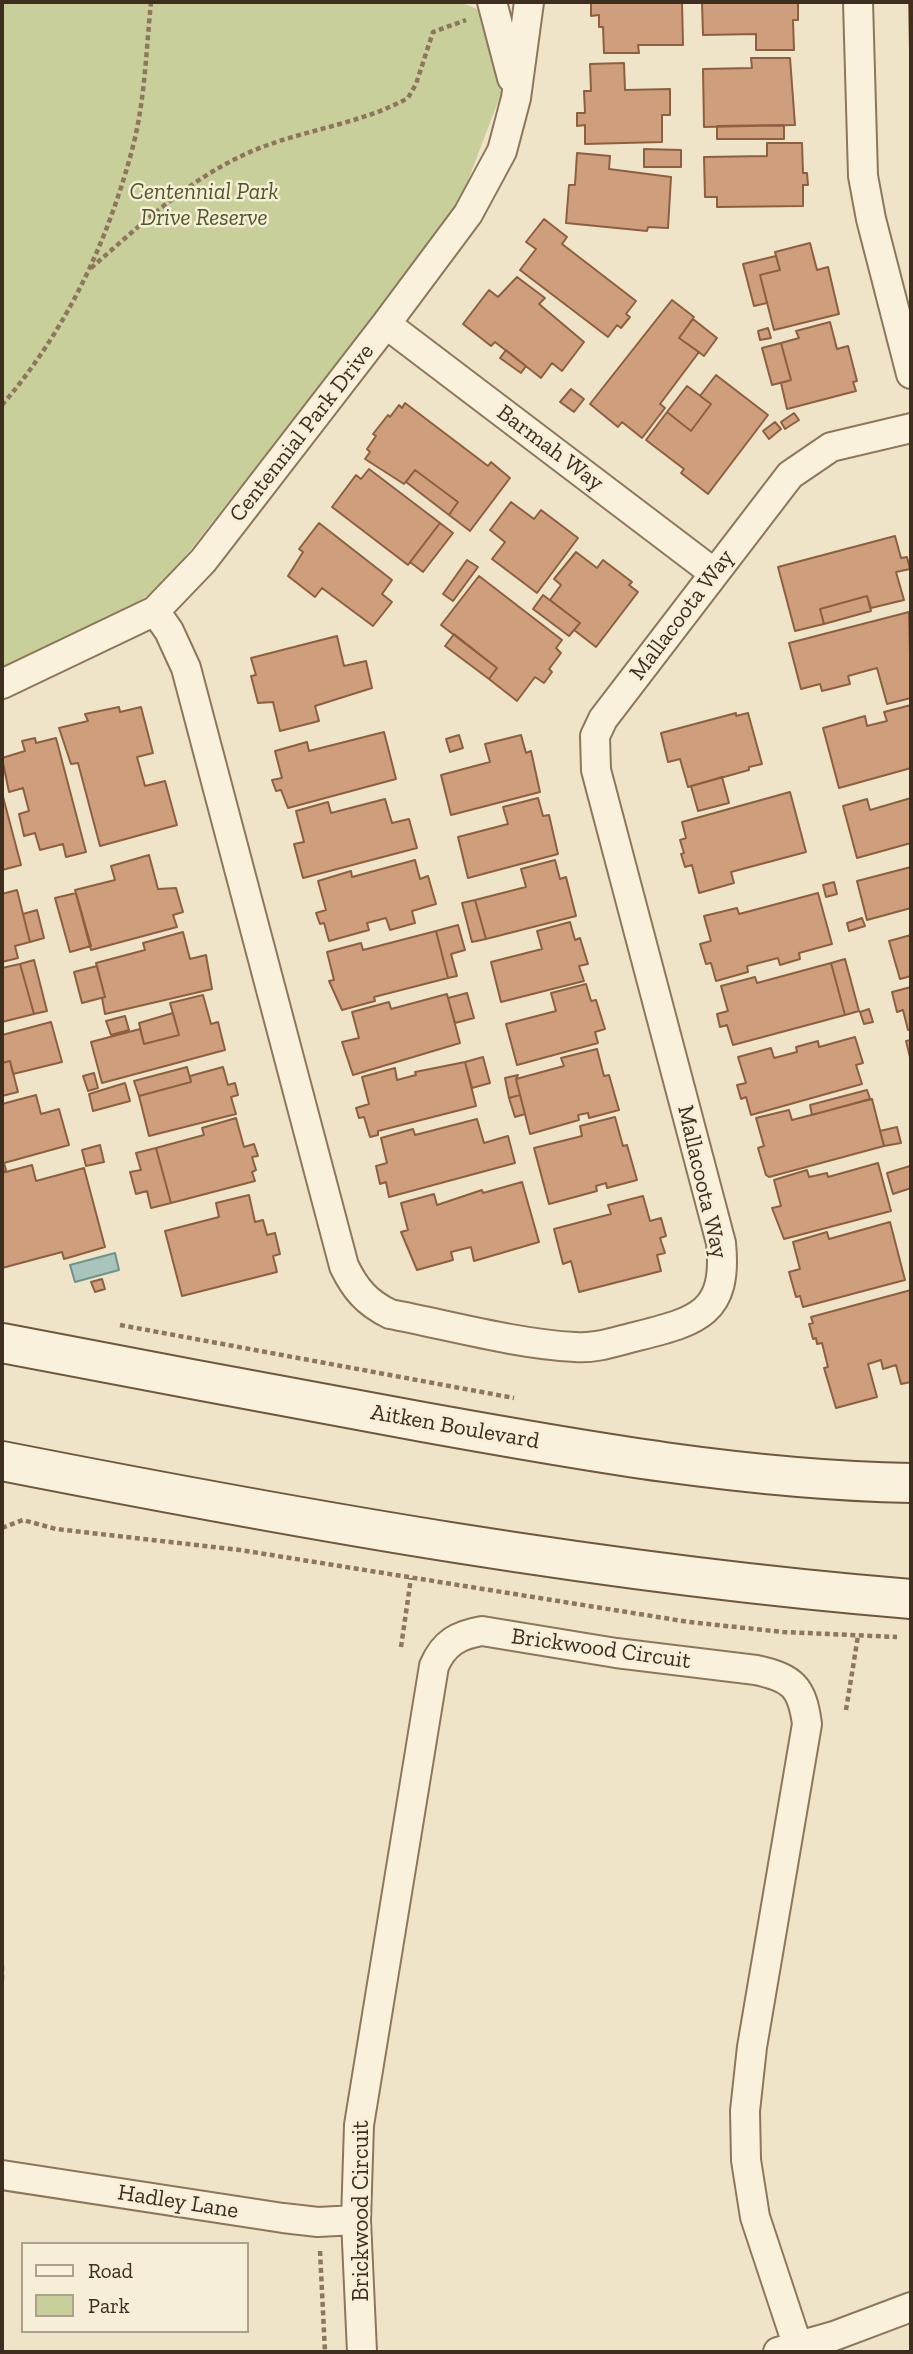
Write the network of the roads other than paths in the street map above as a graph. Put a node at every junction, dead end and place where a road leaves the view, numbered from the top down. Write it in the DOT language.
graph roads {
  1 [pos="528,2"];
  2 [pos="859,2"];
  3 [pos="494,6"];
  4 [pos="516,98"];
  5 [pos="386,324"];
  6 [pos="911,374"];
  7 [pos="911,428"];
  8 [pos="714,573"];
  9 [pos="155,611"];
  10 [pos="2,684"];
  11 [pos="2,1343"];
  12 [pos="2,1461"];
  13 [pos="911,1483"];
  14 [pos="911,1599"];
  15 [pos="2,2175"];
  16 [pos="356,2220"];
  17 [pos="911,2307"];
  18 [pos="788,2350"];
  19 [pos="362,2352"];
  1 -- 4 [label="street, Centennial Park Drive"];
  2 -- 6 [label="street"];
  3 -- 4 [label="street, Centennial Park Drive"];
  4 -- 5 [label="street, Centennial Park Drive"];
  5 -- 8 [label="street, Barmah Way"];
  5 -- 9 [label="street, Centennial Park Drive"];
  7 -- 8 [label="street, Mallacoota Way"];
  8 -- 9 [label="street, Mallacoota Way"];
  9 -- 10 [label="street, Centennial Park Drive"];
  11 -- 13 [label="main road, Aitken Boulevard"];
  12 -- 14 [label="main road"];
  15 -- 16 [label="street, Hadley Lane"];
  16 -- 18 [label="street, Brickwood Circuit"];
  16 -- 19 [label="street, Brickwood Circuit"];
  17 -- 18 [label="street"];
}
